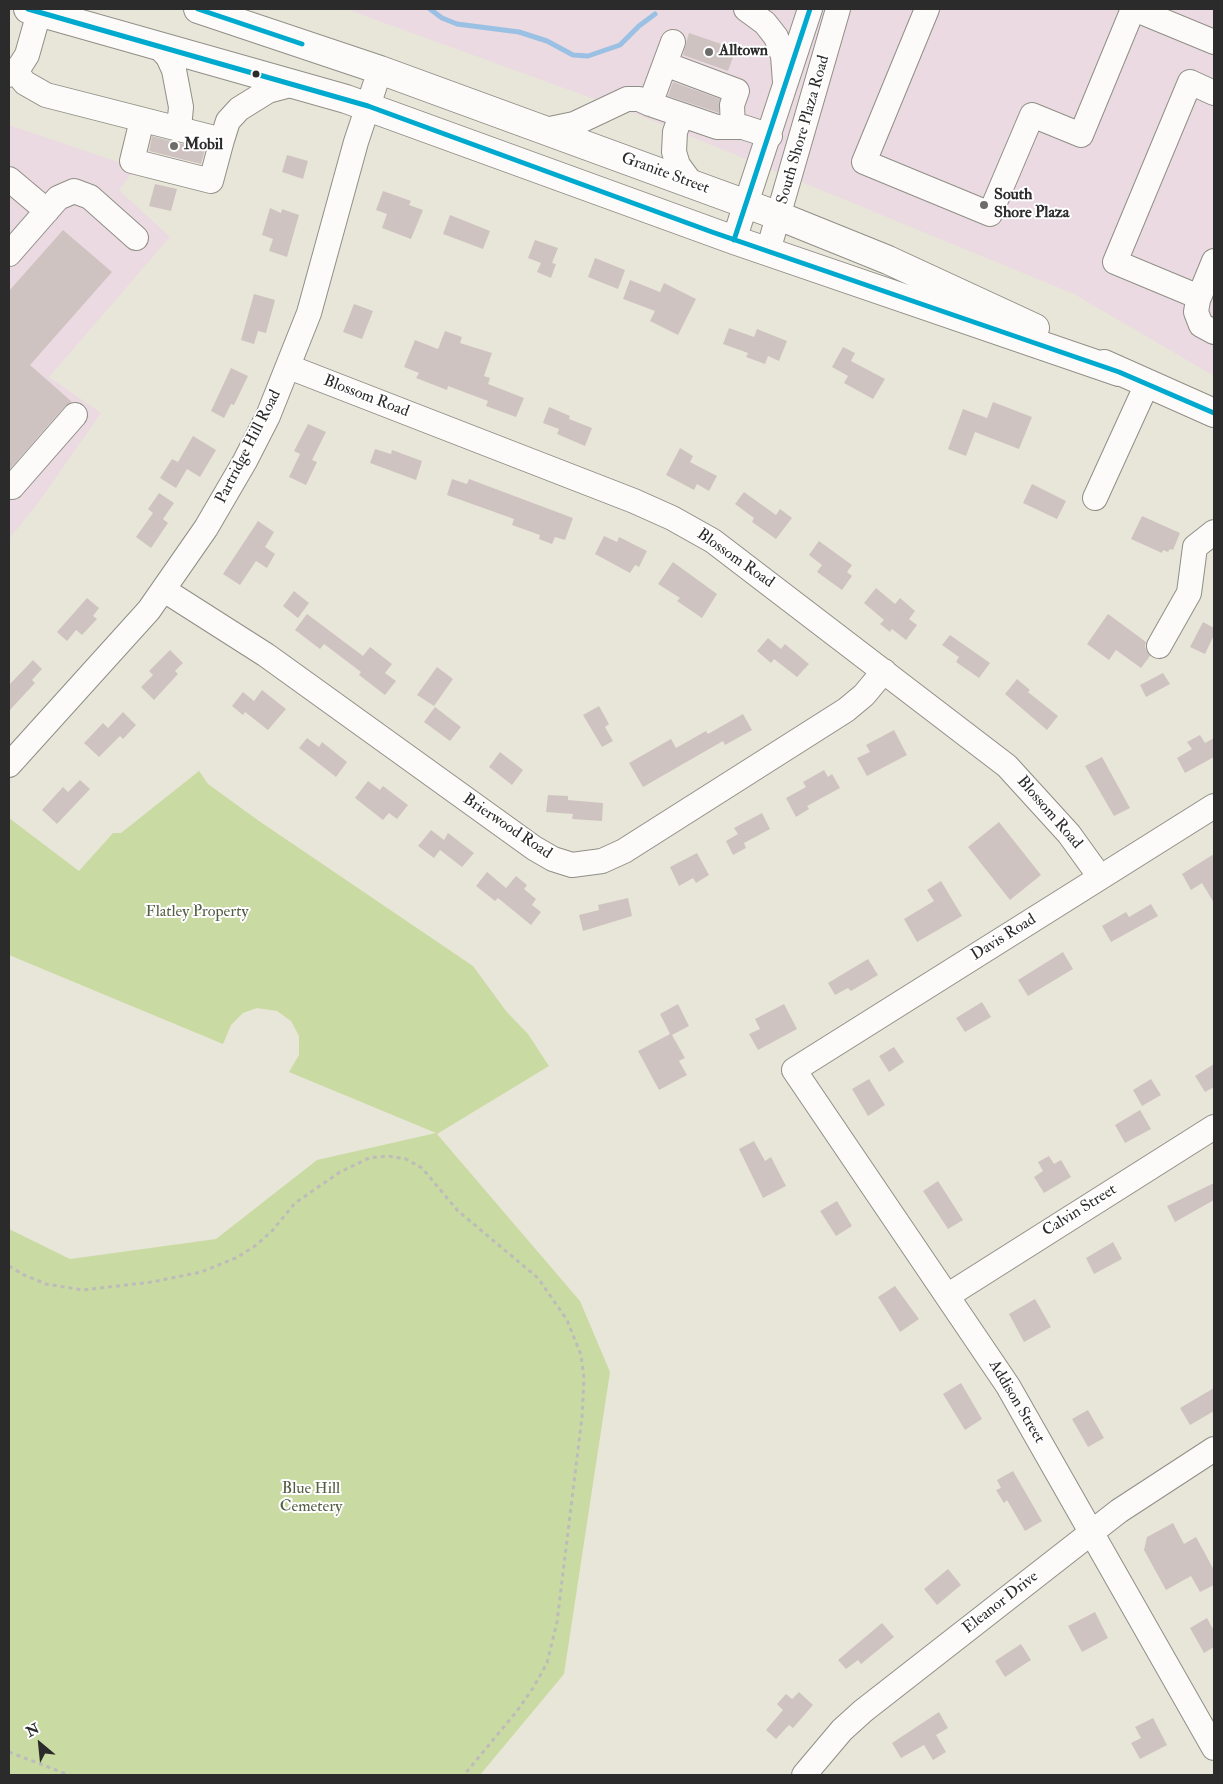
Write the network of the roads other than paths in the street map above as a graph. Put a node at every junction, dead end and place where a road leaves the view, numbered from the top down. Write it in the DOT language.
graph roads {
  1 [pos="198,9"];
  2 [pos="746,9"];
  3 [pos="810,9"];
  4 [pos="927,9"];
  5 [pos="38,10"];
  6 [pos="833,10"];
  7 [pos="1145,11"];
  8 [pos="673,42"];
  9 [pos="1214,42"];
  10 [pos="157,45"];
  11 [pos="664,64"];
  12 [pos="380,70"];
  13 [pos="12,73"];
  14 [pos="294,84"];
  15 [pos="785,91"];
  16 [pos="1214,93"];
  17 [pos="650,104"];
  18 [pos="368,106"];
  19 [pos="681,115"];
  20 [pos="142,120"];
  21 [pos="733,127"];
  22 [pos="179,129"];
  23 [pos="545,130"];
  24 [pos="770,136"];
  25 [pos="222,140"];
  26 [pos="9,179"];
  27 [pos="692,184"];
  28 [pos="747,204"];
  29 [pos="47,211"];
  30 [pos="780,216"];
  31 [pos="136,238"];
  32 [pos="734,240"];
  33 [pos="768,251"];
  34 [pos="9,254"];
  35 [pos="1214,261"];
  36 [pos="1200,296"];
  37 [pos="1214,332"];
  38 [pos="289,367"];
  39 [pos="1120,372"];
  40 [pos="1147,384"];
  41 [pos="1214,413"];
  42 [pos="75,415"];
  43 [pos="9,484"];
  44 [pos="1095,498"];
  45 [pos="1214,532"];
  46 [pos="164,590"];
  47 [pos="1159,646"];
  48 [pos="884,671"];
  49 [pos="9,765"];
  50 [pos="1214,806"];
  51 [pos="1100,877"];
  52 [pos="794,1070"];
  53 [pos="1214,1127"];
  54 [pos="947,1296"];
  55 [pos="1214,1449"];
  56 [pos="1092,1532"];
  57 [pos="1214,1748"];
  58 [pos="804,1775"];
  1 -- 12 [label="main road, Granite Street"];
  2 -- 15 [label="street"];
  3 -- 15 [label="street, South Shore Plaza Road"];
  4 -- 7 [label="street"];
  5 -- 10 [label="main road, Granite Street"];
  5 -- 13 [label="street"];
  6 -- 30 [label="street, South Shore Plaza Road"];
  7 -- 9 [label="street"];
  8 -- 11 [label="street"];
  10 -- 14 [label="main road, Granite Street"];
  10 -- 22 [label="street"];
  11 -- 17 [label="street"];
  11 -- 21 [label="street"];
  12 -- 18 [label="street, Partridge Hill Road"];
  12 -- 23 [label="main road, Granite Street"];
  13 -- 20 [label="street"];
  14 -- 18 [label="main road, Granite Street"];
  14 -- 25 [label="street"];
  15 -- 24 [label="street, South Shore Plaza Road"];
  16 -- 36 [label="street"];
  17 -- 19 [label="street"];
  17 -- 23 [label="street"];
  18 -- 32 [label="main road, Granite Street"];
  18 -- 38 [label="street, Partridge Hill Road"];
  19 -- 21 [label="street"];
  19 -- 27 [label="street"];
  20 -- 22 [label="street"];
  20 -- 25 [label="street"];
  21 -- 24 [label="street"];
  22 -- 25 [label="street"];
  23 -- 27 [label="main road, Granite Street"];
  24 -- 28 [label="street, South Shore Plaza Road"];
  26 -- 29 [label="street"];
  27 -- 28 [label="main road, Granite Street"];
  28 -- 30 [label="main road, Granite Street"];
  28 -- 32 [label="street, South Shore Plaza Road"];
  29 -- 31 [label="street"];
  29 -- 34 [label="street"];
  30 -- 33 [label="street, South Shore Plaza Road"];
  30 -- 39 [label="main road, Granite Street"];
  32 -- 33 [label="main road, Granite Street"];
  33 -- 39 [label="main road, Granite Street"];
  35 -- 36 [label="street"];
  36 -- 37 [label="street"];
  38 -- 46 [label="street, Partridge Hill Road"];
  38 -- 48 [label="street, Blossom Road"];
  39 -- 40 [label="main road, Granite Street"];
  40 -- 41 [label="main road, Granite Street"];
  40 -- 44 [label="street"];
  42 -- 43 [label="street"];
  45 -- 47 [label="street"];
  46 -- 48 [label="street, Brierwood Road"];
  46 -- 49 [label="street, Partridge Hill Road"];
  48 -- 51 [label="street, Blossom Road"];
  50 -- 51 [label="street, Davis Road"];
  51 -- 52 [label="street, Davis Road"];
  52 -- 54 [label="street, Addison Street"];
  53 -- 54 [label="street, Calvin Street"];
  54 -- 56 [label="street, Addison Street"];
  55 -- 56 [label="street, Eleanor Drive"];
  56 -- 57 [label="street, Addison Street"];
  56 -- 58 [label="street, Eleanor Drive"];
}
